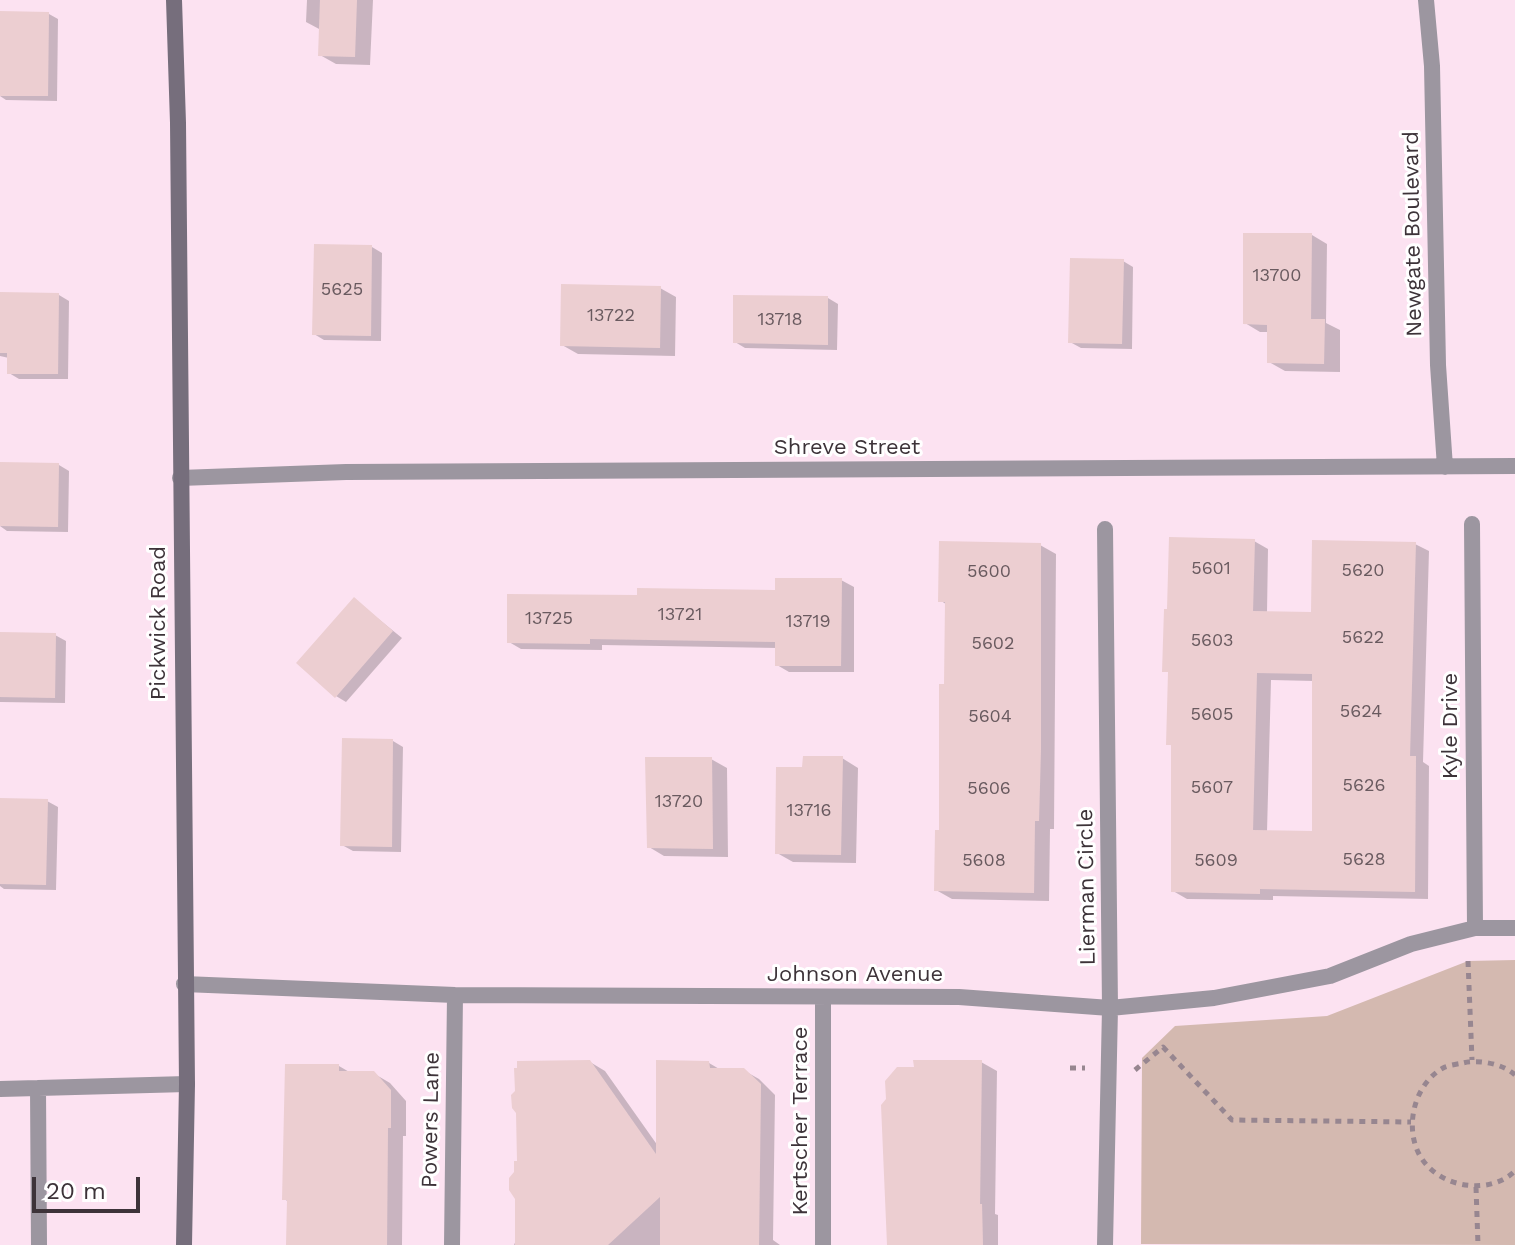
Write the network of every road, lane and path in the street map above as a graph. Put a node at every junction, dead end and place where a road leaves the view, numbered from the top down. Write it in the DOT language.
graph roads {
  1 [pos="174,0"];
  2 [pos="1426,0"];
  3 [pos="1515,466"];
  4 [pos="1445,467"];
  5 [pos="180,478"];
  6 [pos="1472,524"];
  7 [pos="1105,529"];
  8 [pos="1475,928"];
  9 [pos="1515,928"];
  10 [pos="1468,961"];
  11 [pos="184,984"];
  12 [pos="455,995"];
  13 [pos="823,998"];
  14 [pos="1110,1008"];
  15 [pos="1472,1061"];
  16 [pos="1070,1068"];
  17 [pos="1109,1069"];
  18 [pos="1515,1075"];
  19 [pos="187,1084"];
  20 [pos="38,1088"];
  21 [pos="0,1089"];
  22 [pos="1411,1122"];
  23 [pos="1515,1171"];
  24 [pos="1476,1187"];
  25 [pos="39,1245"];
  26 [pos="184,1245"];
  27 [pos="452,1245"];
  28 [pos="823,1245"];
  29 [pos="1105,1245"];
  30 [pos="1478,1245"];
  1 -- 5 [label="street, Pickwick Road"];
  2 -- 4 [label="street, Newgate Boulevard"];
  3 -- 4 [label="street, Shreve Street"];
  4 -- 5 [label="street, Shreve Street"];
  5 -- 11 [label="street, Pickwick Road"];
  6 -- 8 [label="street, Kyle Drive"];
  7 -- 14 [label="street, Lierman Circle"];
  8 -- 9 [label="street, Johnson Avenue"];
  8 -- 14 [label="street, Johnson Avenue"];
  10 -- 15 [label="path"];
  11 -- 12 [label="street, Johnson Avenue"];
  11 -- 19 [label="street, Pickwick Road"];
  12 -- 13 [label="street, Johnson Avenue"];
  12 -- 27 [label="street, Powers Lane"];
  13 -- 14 [label="street, Johnson Avenue"];
  13 -- 28 [label="street, Kertscher Terrace"];
  14 -- 17 [label="street, Lierman Circle"];
  15 -- 18 [label="path"];
  15 -- 22 [label="path"];
  16 -- 17 [label="path"];
  17 -- 22 [label="path"];
  17 -- 29 [label="street, Lierman Circle"];
  19 -- 20 [label="street"];
  19 -- 26 [label="street, Pickwick Road"];
  20 -- 21 [label="street"];
  20 -- 25 [label="street"];
  22 -- 24 [label="path"];
  23 -- 24 [label="path"];
  24 -- 30 [label="path"];
}
